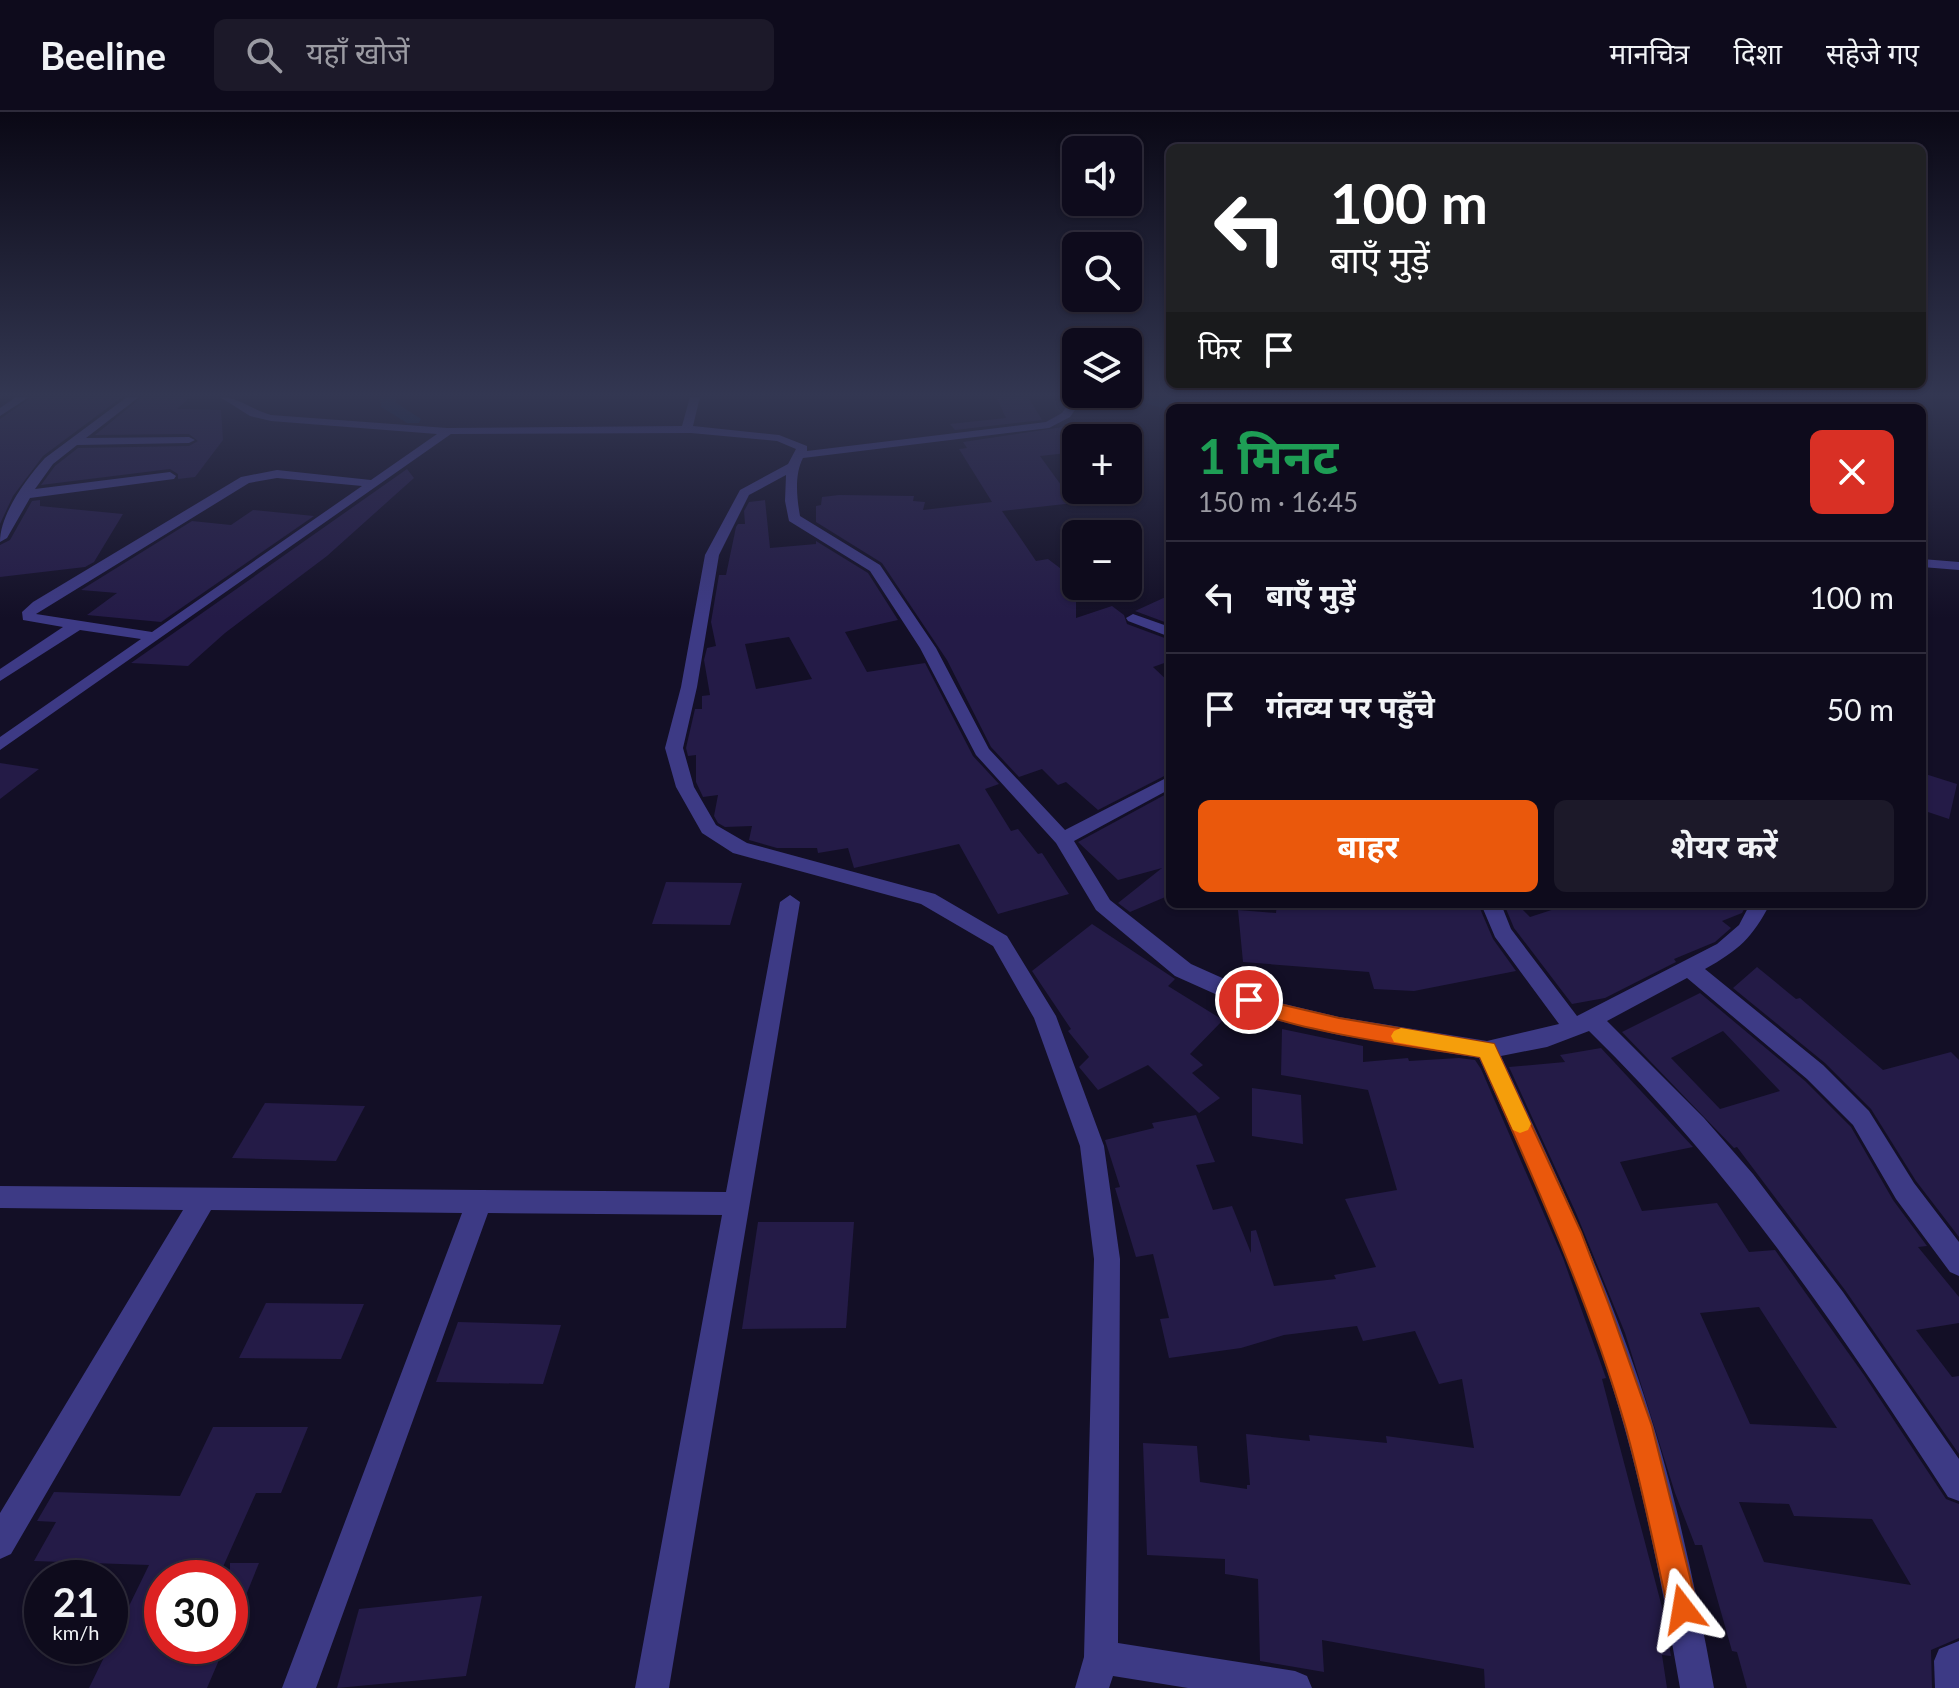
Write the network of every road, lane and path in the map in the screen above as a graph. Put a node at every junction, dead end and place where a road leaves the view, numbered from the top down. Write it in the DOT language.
graph roads {
  1 [pos="40,471"];
  2 [pos="393,471"];
  3 [pos="780,471"];
  4 [pos="795,471"];
  5 [pos="170,476"];
  6 [pos="374,484"];
  7 [pos="28,494"];
  8 [pos="19,508"];
  9 [pos="0,510"];
  10 [pos="0,538"];
  11 [pos="1926,563"];
  12 [pos="1959,566"];
  13 [pos="1133,618"];
  14 [pos="75,626"];
  15 [pos="1166,630"];
  16 [pos="155,637"];
  17 [pos="0,676"];
  18 [pos="0,745"];
  19 [pos="1166,784"];
  20 [pos="1063,839"];
  21 [pos="790,902"];
  22 [pos="1493,908"];
  23 [pos="1756,908"];
  24 [pos="1691,969"];
  25 [pos="1583,1024"];
  26 [pos="1487,1050"];
  27 [pos="0,1197"];
  28 [pos="204,1199"];
  29 [pos="479,1202"];
  30 [pos="737,1204"];
  31 [pos="1955,1253"];
  32 [pos="1959,1486"];
  33 [pos="0,1543"];
  34 [pos="1959,1658"];
  35 [pos="1097,1672"];
  36 [pos="299,1688"];
  37 [pos="652,1688"];
  38 [pos="1295,1688"];
  39 [pos="1697,1688"];
  40 [pos="1952,1688"];
  1 -- 7 [label="street"];
  2 -- 6 [label="street"];
  3 -- 35 [label="street"];
  4 -- 20 [label="street"];
  5 -- 7 [label="street"];
  6 -- 14 [label="street"];
  6 -- 16 [label="street"];
  7 -- 8 [label="street"];
  8 -- 9 [label="street"];
  8 -- 10 [label="street"];
  11 -- 12 [label="street"];
  13 -- 15 [label="street"];
  14 -- 16 [label="street"];
  14 -- 17 [label="street"];
  16 -- 18 [label="street"];
  19 -- 20 [label="street"];
  20 -- 26 [label="street"];
  21 -- 30 [label="street"];
  22 -- 25 [label="street"];
  23 -- 24 [label="street"];
  24 -- 25 [label="street"];
  24 -- 31 [label="street"];
  25 -- 26 [label="street"];
  25 -- 32 [label="street"];
  26 -- 39 [label="street"];
  27 -- 28 [label="street"];
  28 -- 29 [label="street"];
  28 -- 33 [label="street"];
  29 -- 30 [label="street"];
  29 -- 36 [label="street"];
  30 -- 37 [label="street"];
  34 -- 40 [label="street"];
  35 -- 38 [label="street"];
}
